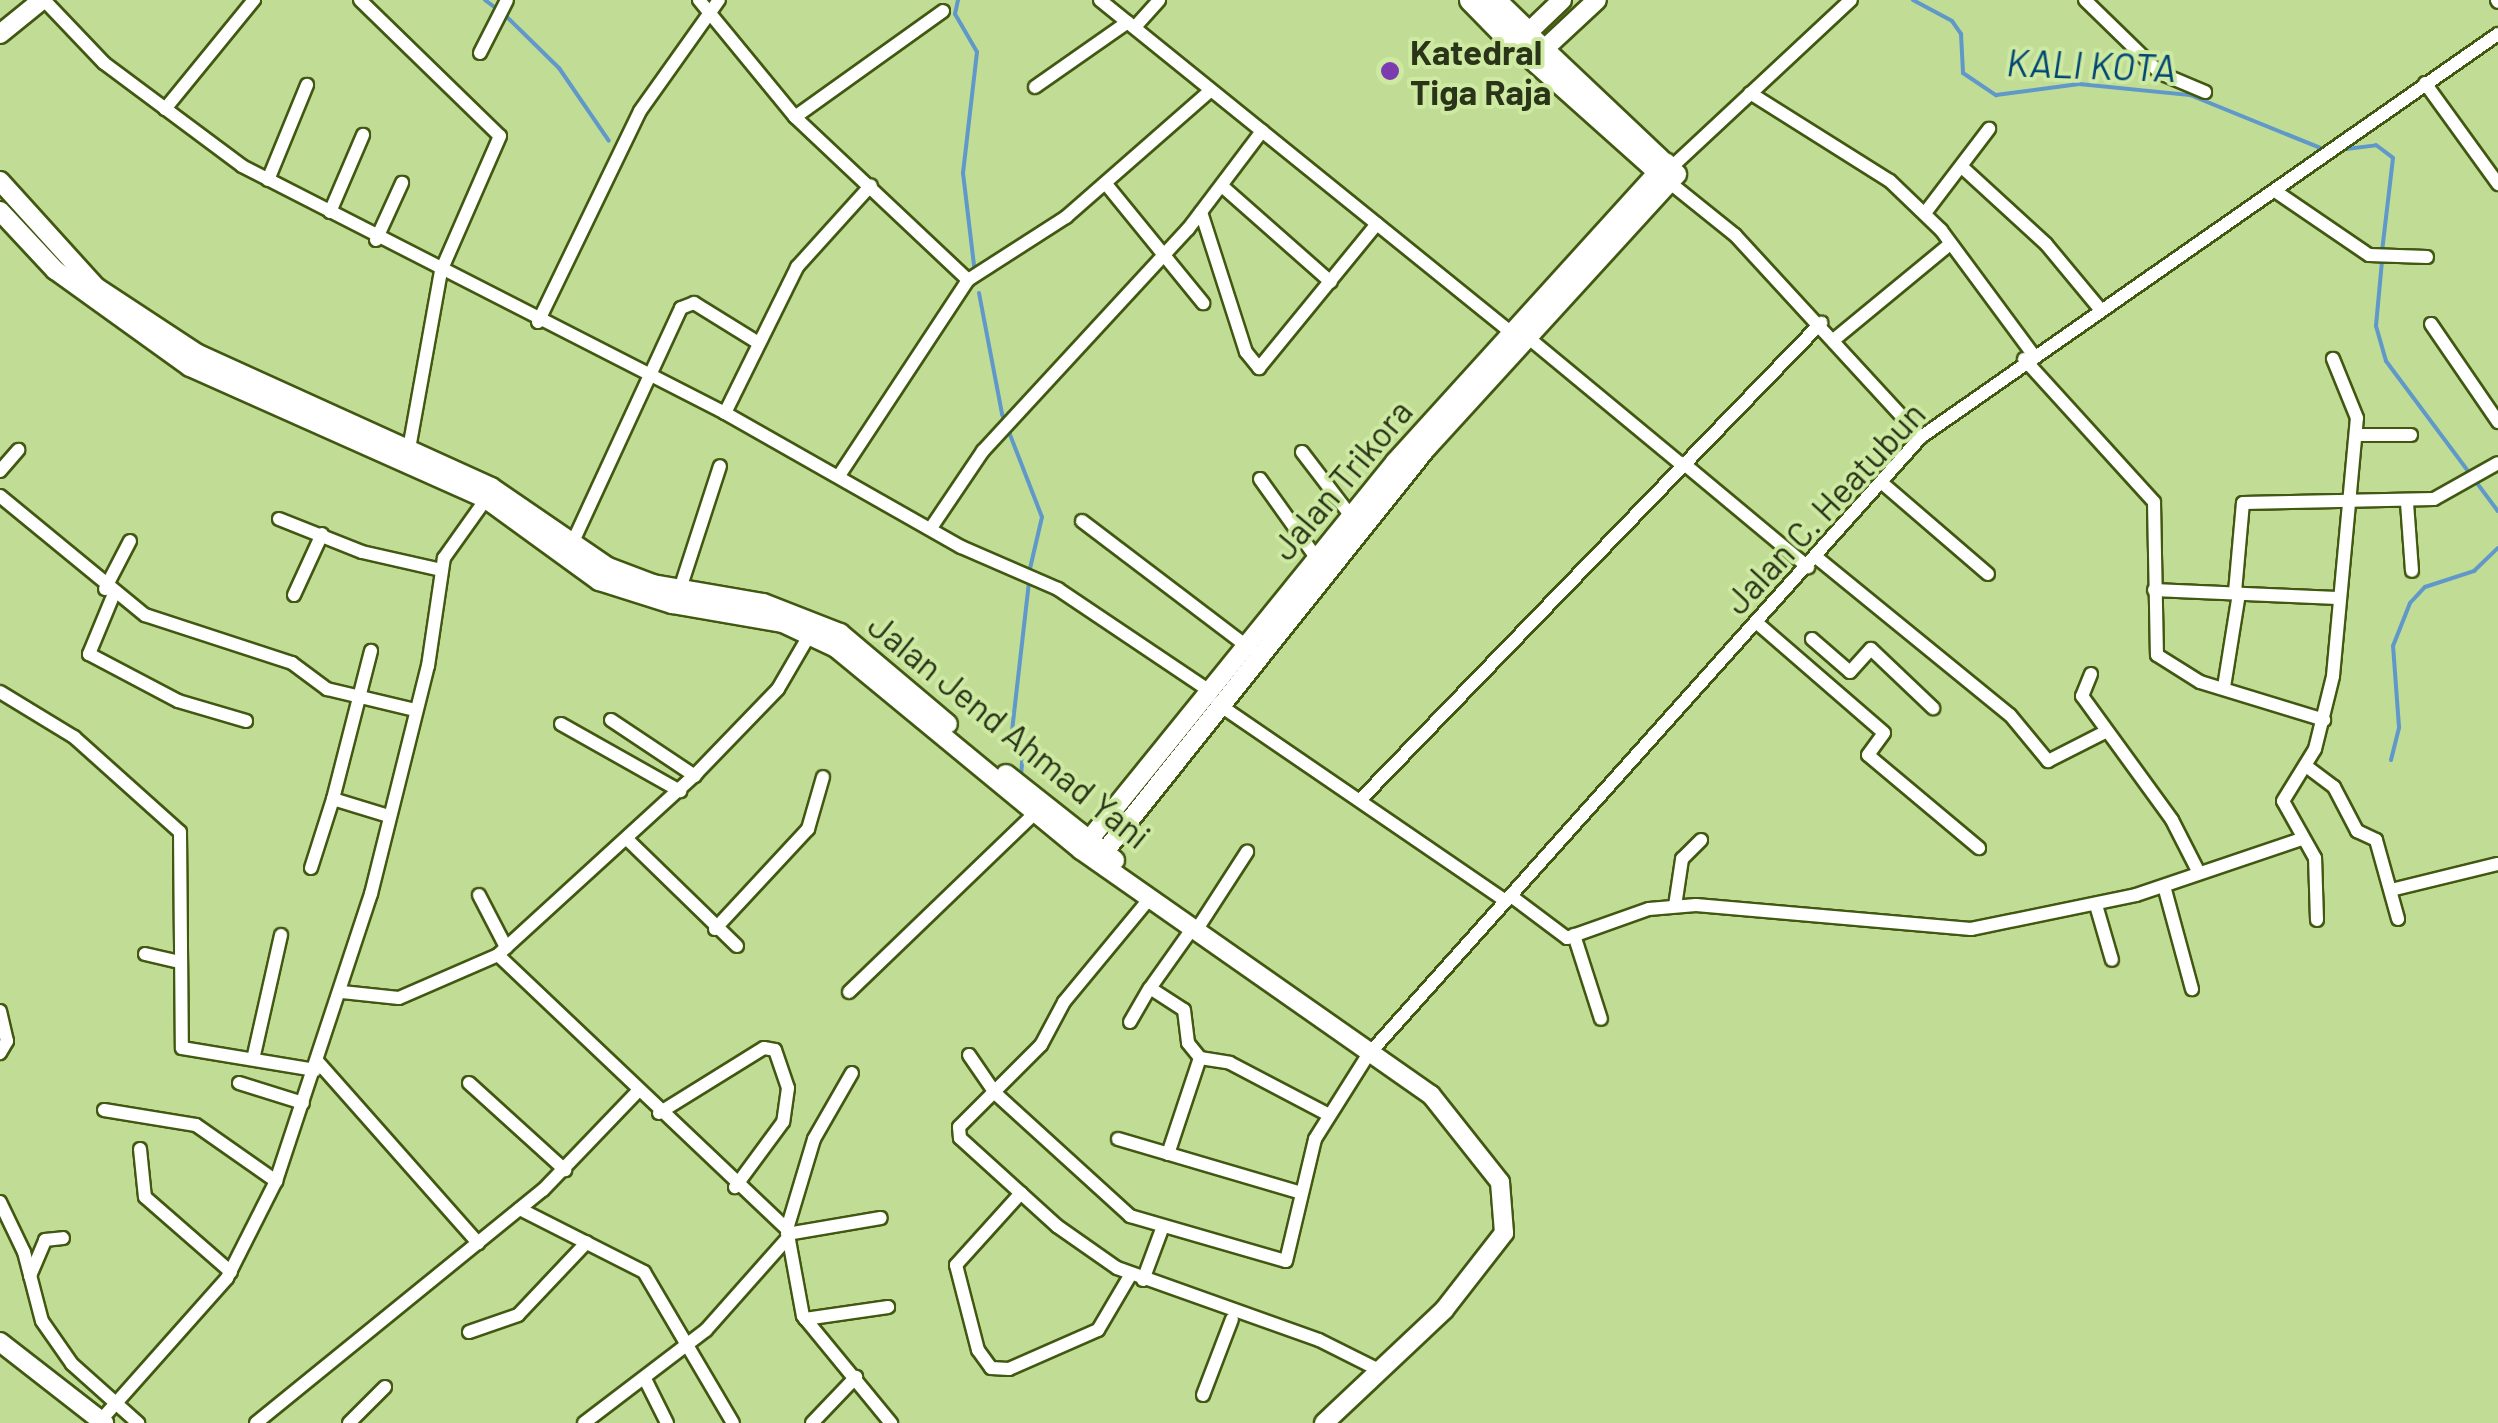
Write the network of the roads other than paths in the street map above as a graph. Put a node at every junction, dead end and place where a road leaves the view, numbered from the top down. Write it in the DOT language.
graph roads {
  1 [pos="43,0"];
  2 [pos="254,0"];
  3 [pos="360,0"];
  4 [pos="507,0"];
  5 [pos="699,0"];
  6 [pos="719,0"];
  7 [pos="1100,0"];
  8 [pos="1158,0"];
  9 [pos="1472,0"];
  10 [pos="1494,0"];
  11 [pos="1562,0"];
  12 [pos="1597,0"];
  13 [pos="1850,0"];
  14 [pos="2085,0"];
  15 [pos="943,12"];
  16 [pos="709,14"];
  17 [pos="1132,25"];
  18 [pos="0,34"];
  19 [pos="2498,34"];
  20 [pos="1530,46"];
  21 [pos="480,53"];
  22 [pos="2425,83"];
  23 [pos="306,84"];
  24 [pos="1034,87"];
  25 [pos="1210,91"];
  26 [pos="2205,92"];
  27 [pos="1750,93"];
  28 [pos="165,108"];
  29 [pos="795,117"];
  30 [pos="1989,129"];
  31 [pos="1262,131"];
  32 [pos="362,135"];
  33 [pos="1962,168"];
  34 [pos="1670,173"];
  35 [pos="268,180"];
  36 [pos="0,182"];
  37 [pos="402,184"];
  38 [pos="1106,184"];
  39 [pos="2498,184"];
  40 [pos="871,185"];
  41 [pos="1222,186"];
  42 [pos="2278,194"];
  43 [pos="0,211"];
  44 [pos="330,212"];
  45 [pos="1202,212"];
  46 [pos="1925,213"];
  47 [pos="1377,224"];
  48 [pos="376,240"];
  49 [pos="1950,244"];
  50 [pos="1166,254"];
  51 [pos="2427,257"];
  52 [pos="441,271"];
  53 [pos="968,280"];
  54 [pos="1332,282"];
  55 [pos="1203,303"];
  56 [pos="2100,309"];
  57 [pos="538,322"];
  58 [pos="1821,323"];
  59 [pos="2430,324"];
  60 [pos="1517,332"];
  61 [pos="1836,338"];
  62 [pos="757,342"];
  63 [pos="2028,356"];
  64 [pos="194,360"];
  65 [pos="2333,360"];
  66 [pos="645,377"];
  67 [pos="726,412"];
  68 [pos="2498,422"];
  69 [pos="2356,435"];
  70 [pos="2411,435"];
  71 [pos="1921,437"];
  72 [pos="409,448"];
  73 [pos="18,450"];
  74 [pos="1302,452"];
  75 [pos="2498,463"];
  76 [pos="1682,464"];
  77 [pos="720,466"];
  78 [pos="0,471"];
  79 [pos="840,474"];
  80 [pos="1260,479"];
  81 [pos="1880,482"];
  82 [pos="0,496"];
  83 [pos="486,499"];
  84 [pos="2408,503"];
  85 [pos="2346,506"];
  86 [pos="1351,516"];
  87 [pos="279,519"];
  88 [pos="1082,521"];
  89 [pos="931,528"];
  90 [pos="322,534"];
  91 [pos="130,541"];
  92 [pos="571,546"];
  93 [pos="1317,559"];
  94 [pos="1812,562"];
  95 [pos="442,570"];
  96 [pos="2412,570"];
  97 [pos="1988,574"];
  98 [pos="680,588"];
  99 [pos="2154,590"];
  100 [pos="109,592"];
  101 [pos="653,592"];
  102 [pos="2237,592"];
  103 [pos="294,596"];
  104 [pos="2337,598"];
  105 [pos="1756,622"];
  106 [pos="810,634"];
  107 [pos="1812,638"];
  108 [pos="1252,650"];
  109 [pos="371,651"];
  110 [pos="2092,674"];
  111 [pos="2224,687"];
  112 [pos="0,692"];
  113 [pos="364,696"];
  114 [pos="1214,698"];
  115 [pos="1934,708"];
  116 [pos="415,710"];
  117 [pos="610,720"];
  118 [pos="2324,720"];
  119 [pos="246,721"];
  120 [pos="561,724"];
  121 [pos="2107,731"];
  122 [pos="2306,766"];
  123 [pos="695,776"];
  124 [pos="823,777"];
  125 [pos="680,791"];
  126 [pos="1362,798"];
  127 [pos="333,799"];
  128 [pos="1034,814"];
  129 [pos="389,816"];
  130 [pos="2300,839"];
  131 [pos="628,840"];
  132 [pos="1700,840"];
  133 [pos="1979,848"];
  134 [pos="1093,850"];
  135 [pos="1247,852"];
  136 [pos="2498,864"];
  137 [pos="312,868"];
  138 [pos="2199,872"];
  139 [pos="2164,886"];
  140 [pos="2391,890"];
  141 [pos="479,895"];
  142 [pos="1150,898"];
  143 [pos="1509,898"];
  144 [pos="2096,905"];
  145 [pos="1675,906"];
  146 [pos="2398,918"];
  147 [pos="2317,920"];
  148 [pos="1196,926"];
  149 [pos="715,929"];
  150 [pos="281,935"];
  151 [pos="1574,936"];
  152 [pos="736,946"];
  153 [pos="502,951"];
  154 [pos="145,954"];
  155 [pos="2112,960"];
  156 [pos="180,962"];
  157 [pos="1150,988"];
  158 [pos="2192,989"];
  159 [pos="342,992"];
  160 [pos="849,992"];
  161 [pos="0,1012"];
  162 [pos="1600,1019"];
  163 [pos="1130,1022"];
  164 [pos="1372,1051"];
  165 [pos="0,1053"];
  166 [pos="254,1055"];
  167 [pos="969,1055"];
  168 [pos="1200,1058"];
  169 [pos="316,1066"];
  170 [pos="852,1074"];
  171 [pos="469,1082"];
  172 [pos="239,1083"];
  173 [pos="638,1091"];
  174 [pos="995,1092"];
  175 [pos="303,1104"];
  176 [pos="104,1110"];
  177 [pos="659,1113"];
  178 [pos="1327,1114"];
  179 [pos="1118,1139"];
  180 [pos="140,1149"];
  181 [pos="1168,1154"];
  182 [pos="565,1170"];
  183 [pos="276,1182"];
  184 [pos="735,1187"];
  185 [pos="1298,1192"];
  186 [pos="1021,1194"];
  187 [pos="0,1202"];
  188 [pos="520,1209"];
  189 [pos="880,1218"];
  190 [pos="1162,1229"];
  191 [pos="786,1234"];
  192 [pos="64,1238"];
  193 [pos="587,1242"];
  194 [pos="478,1243"];
  195 [pos="232,1272"];
  196 [pos="1137,1277"];
  197 [pos="28,1280"];
  198 [pos="888,1307"];
  199 [pos="804,1319"];
  200 [pos="1232,1319"];
  201 [pos="469,1332"];
  202 [pos="0,1342"];
  203 [pos="688,1345"];
  204 [pos="1381,1371"];
  205 [pos="856,1377"];
  206 [pos="644,1380"];
  207 [pos="385,1387"];
  208 [pos="1203,1395"];
  209 [pos="118,1406"];
  210 [pos="827,1407"];
  211 [pos="103,1422"];
  212 [pos="138,1423"];
  213 [pos="256,1423"];
  214 [pos="349,1423"];
  215 [pos="584,1423"];
  216 [pos="667,1423"];
  217 [pos="733,1423"];
  218 [pos="812,1423"];
  219 [pos="834,1423"];
  220 [pos="891,1423"];
  221 [pos="1324,1423"];
  1 -- 18 [label="main road"];
  1 -- 28 [label="street"];
  2 -- 28 [label="street"];
  3 -- 52 [label="street"];
  4 -- 21 [label="street"];
  5 -- 16 [label="street"];
  6 -- 16 [label="street"];
  7 -- 17 [label="street"];
  8 -- 17 [label="street"];
  9 -- 20 [label="highway"];
  10 -- 20 [label="highway"];
  11 -- 20 [label="main road"];
  12 -- 20 [label="main road"];
  13 -- 27 [label="street"];
  14 -- 26 [label="street"];
  15 -- 29 [label="street"];
  16 -- 29 [label="street"];
  16 -- 57 [label="street"];
  17 -- 24 [label="street"];
  17 -- 25 [label="street"];
  19 -- 22 [label="street, Jalan C. Heatubun"];
  20 -- 34 [label="main road"];
  22 -- 39 [label="street"];
  22 -- 42 [label="street, Jalan C. Heatubun"];
  23 -- 35 [label="street"];
  25 -- 31 [label="street"];
  25 -- 38 [label="street"];
  27 -- 34 [label="street"];
  27 -- 46 [label="street"];
  28 -- 35 [label="street"];
  29 -- 40 [label="street"];
  30 -- 33 [label="street"];
  31 -- 41 [label="street"];
  31 -- 47 [label="street"];
  32 -- 44 [label="street"];
  33 -- 46 [label="street"];
  33 -- 56 [label="street"];
  34 -- 58 [label="street"];
  34 -- 60 [label="main road, Jalan Trikora"];
  35 -- 44 [label="street"];
  36 -- 64 [label="main road, Jalan Jend Ahmad Yani"];
  37 -- 48 [label="street"];
  38 -- 50 [label="street"];
  38 -- 53 [label="street"];
  40 -- 53 [label="street"];
  40 -- 62 [label="street"];
  41 -- 45 [label="street"];
  41 -- 54 [label="street"];
  42 -- 51 [label="street"];
  42 -- 56 [label="street, Jalan C. Heatubun"];
  43 -- 64 [label="main road, Jalan Jend Ahmad Yani"];
  44 -- 48 [label="street"];
  45 -- 50 [label="street"];
  45 -- 54 [label="street"];
  46 -- 49 [label="street"];
  47 -- 54 [label="street"];
  47 -- 60 [label="street"];
  48 -- 52 [label="street"];
  49 -- 61 [label="street"];
  49 -- 63 [label="street"];
  50 -- 55 [label="street"];
  50 -- 89 [label="street"];
  52 -- 57 [label="street"];
  52 -- 72 [label="street"];
  53 -- 79 [label="street"];
  56 -- 63 [label="street, Jalan C. Heatubun"];
  57 -- 66 [label="street"];
  58 -- 61 [label="street"];
  58 -- 76 [label="street"];
  59 -- 68 [label="street"];
  60 -- 76 [label="street"];
  60 -- 86 [label="main road, Jalan Trikora"];
  60 -- 108 [label="main road, Jalan Trikora"];
  61 -- 71 [label="street"];
  62 -- 66 [label="street"];
  62 -- 67 [label="street"];
  63 -- 71 [label="street, Jalan C. Heatubun"];
  63 -- 99 [label="street"];
  64 -- 72 [label="main road, Jalan Jend Ahmad Yani"];
  64 -- 83 [label="main road, Jalan Jend Ahmad Yani"];
  65 -- 69 [label="street"];
  66 -- 67 [label="street"];
  66 -- 92 [label="street"];
  67 -- 79 [label="street"];
  69 -- 70 [label="street"];
  69 -- 85 [label="street"];
  71 -- 81 [label="street, Jalan C. Heatubun"];
  72 -- 92 [label="main road, Jalan Jend Ahmad Yani"];
  73 -- 78 [label="street"];
  74 -- 86 [label="street"];
  75 -- 84 [label="street"];
  76 -- 94 [label="street"];
  76 -- 126 [label="street"];
  77 -- 98 [label="street"];
  79 -- 89 [label="street"];
  80 -- 93 [label="street"];
  81 -- 94 [label="street, Jalan C. Heatubun"];
  81 -- 97 [label="street"];
  82 -- 100 [label="street"];
  83 -- 95 [label="street"];
  83 -- 101 [label="main road, Jalan Jend Ahmad Yani"];
  84 -- 85 [label="street"];
  84 -- 96 [label="street"];
  85 -- 102 [label="street"];
  85 -- 104 [label="street"];
  86 -- 93 [label="main road, Jalan Trikora"];
  87 -- 90 [label="street"];
  88 -- 108 [label="street"];
  89 -- 114 [label="street"];
  90 -- 95 [label="street"];
  90 -- 103 [label="street"];
  91 -- 100 [label="street"];
  92 -- 101 [label="main road, Jalan Jend Ahmad Yani"];
  93 -- 108 [label="main road, Jalan Trikora"];
  94 -- 105 [label="street, Jalan C. Heatubun"];
  94 -- 121 [label="street"];
  95 -- 116 [label="street"];
  98 -- 101 [label="main road, Jalan Jend Ahmad Yani"];
  98 -- 134 [label="main road, Jalan Jend Ahmad Yani"];
  99 -- 102 [label="street"];
  99 -- 111 [label="street"];
  100 -- 113 [label="street"];
  100 -- 119 [label="street"];
  101 -- 106 [label="main road, Jalan Jend Ahmad Yani"];
  102 -- 104 [label="street"];
  102 -- 111 [label="street"];
  104 -- 118 [label="street"];
  105 -- 133 [label="street"];
  105 -- 143 [label="street, Jalan C. Heatubun"];
  106 -- 123 [label="street"];
  106 -- 128 [label="main road, Jalan Jend Ahmad Yani"];
  107 -- 115 [label="street"];
  108 -- 114 [label="main road, Jalan Trikora"];
  109 -- 113 [label="street"];
  110 -- 121 [label="street"];
  111 -- 118 [label="street"];
  112 -- 156 [label="street"];
  113 -- 116 [label="street"];
  113 -- 127 [label="street"];
  114 -- 126 [label="street"];
  114 -- 134 [label="main road, Jalan Trikora"];
  116 -- 129 [label="street"];
  117 -- 123 [label="street"];
  118 -- 122 [label="street"];
  120 -- 125 [label="street"];
  121 -- 138 [label="street"];
  122 -- 130 [label="street"];
  122 -- 140 [label="street"];
  123 -- 125 [label="street"];
  124 -- 149 [label="street"];
  125 -- 131 [label="street"];
  126 -- 143 [label="street"];
  127 -- 129 [label="street"];
  127 -- 137 [label="street"];
  128 -- 134 [label="main road, Jalan Jend Ahmad Yani"];
  128 -- 160 [label="street"];
  129 -- 159 [label="street"];
  130 -- 138 [label="street"];
  130 -- 147 [label="street"];
  131 -- 149 [label="street"];
  131 -- 153 [label="street"];
  132 -- 145 [label="street"];
  134 -- 142 [label="main road, Jalan Jend Ahmad Yani"];
  134 -- 148 [label="main road, Jalan Jend Ahmad Yani"];
  135 -- 148 [label="street"];
  136 -- 140 [label="street"];
  138 -- 139 [label="street"];
  139 -- 144 [label="street"];
  139 -- 158 [label="street"];
  140 -- 146 [label="street"];
  141 -- 153 [label="street"];
  142 -- 148 [label="main road, Jalan Jend Ahmad Yani"];
  142 -- 174 [label="street"];
  143 -- 151 [label="street"];
  143 -- 164 [label="street, Jalan C. Heatubun"];
  144 -- 145 [label="street"];
  144 -- 155 [label="street"];
  145 -- 151 [label="street"];
  148 -- 157 [label="street"];
  148 -- 164 [label="main road, Jalan Jend Ahmad Yani"];
  149 -- 152 [label="street"];
  150 -- 166 [label="street"];
  151 -- 162 [label="street"];
  153 -- 159 [label="street"];
  153 -- 173 [label="street"];
  154 -- 156 [label="street"];
  156 -- 166 [label="street"];
  157 -- 163 [label="street"];
  157 -- 168 [label="street"];
  159 -- 169 [label="street"];
  161 -- 165 [label="street"];
  164 -- 178 [label="street, Jalan C. Heatubun"];
  164 -- 204 [label="main road, Jalan Jend Ahmad Yani"];
  166 -- 169 [label="street"];
  167 -- 174 [label="street, Jalan C. Heatubun"];
  168 -- 178 [label="street"];
  168 -- 181 [label="street"];
  169 -- 175 [label="street"];
  169 -- 194 [label="street"];
  170 -- 191 [label="street"];
  171 -- 182 [label="street"];
  172 -- 175 [label="street"];
  173 -- 177 [label="street"];
  173 -- 182 [label="street"];
  174 -- 186 [label="street"];
  174 -- 190 [label="street, Jalan C. Heatubun"];
  175 -- 183 [label="street"];
  176 -- 183 [label="street"];
  177 -- 184 [label="street"];
  177 -- 184 [label="street"];
  178 -- 185 [label="street, Jalan C. Heatubun"];
  179 -- 181 [label="street"];
  180 -- 195 [label="street"];
  181 -- 185 [label="street"];
  182 -- 188 [label="street"];
  183 -- 195 [label="street"];
  184 -- 191 [label="street"];
  185 -- 190 [label="street, Jalan C. Heatubun"];
  186 -- 196 [label="street"];
  186 -- 196 [label="street"];
  187 -- 197 [label="street"];
  188 -- 193 [label="street"];
  188 -- 194 [label="street"];
  189 -- 191 [label="street"];
  190 -- 196 [label="street"];
  191 -- 199 [label="street"];
  191 -- 203 [label="street"];
  192 -- 197 [label="street"];
  193 -- 201 [label="street"];
  193 -- 203 [label="street"];
  194 -- 213 [label="street"];
  195 -- 209 [label="street"];
  196 -- 204 [label="street"];
  197 -- 209 [label="street"];
  198 -- 199 [label="street"];
  199 -- 205 [label="street"];
  200 -- 208 [label="street"];
  202 -- 211 [label="main road"];
  203 -- 206 [label="street"];
  203 -- 217 [label="street"];
  204 -- 221 [label="main road, Jalan Jend Ahmad Yani"];
  205 -- 210 [label="street"];
  205 -- 220 [label="street"];
  206 -- 215 [label="street"];
  206 -- 216 [label="street"];
  207 -- 214 [label="street"];
  209 -- 211 [label="street"];
  209 -- 212 [label="street"];
  210 -- 218 [label="street"];
  210 -- 219 [label="street"];
}
